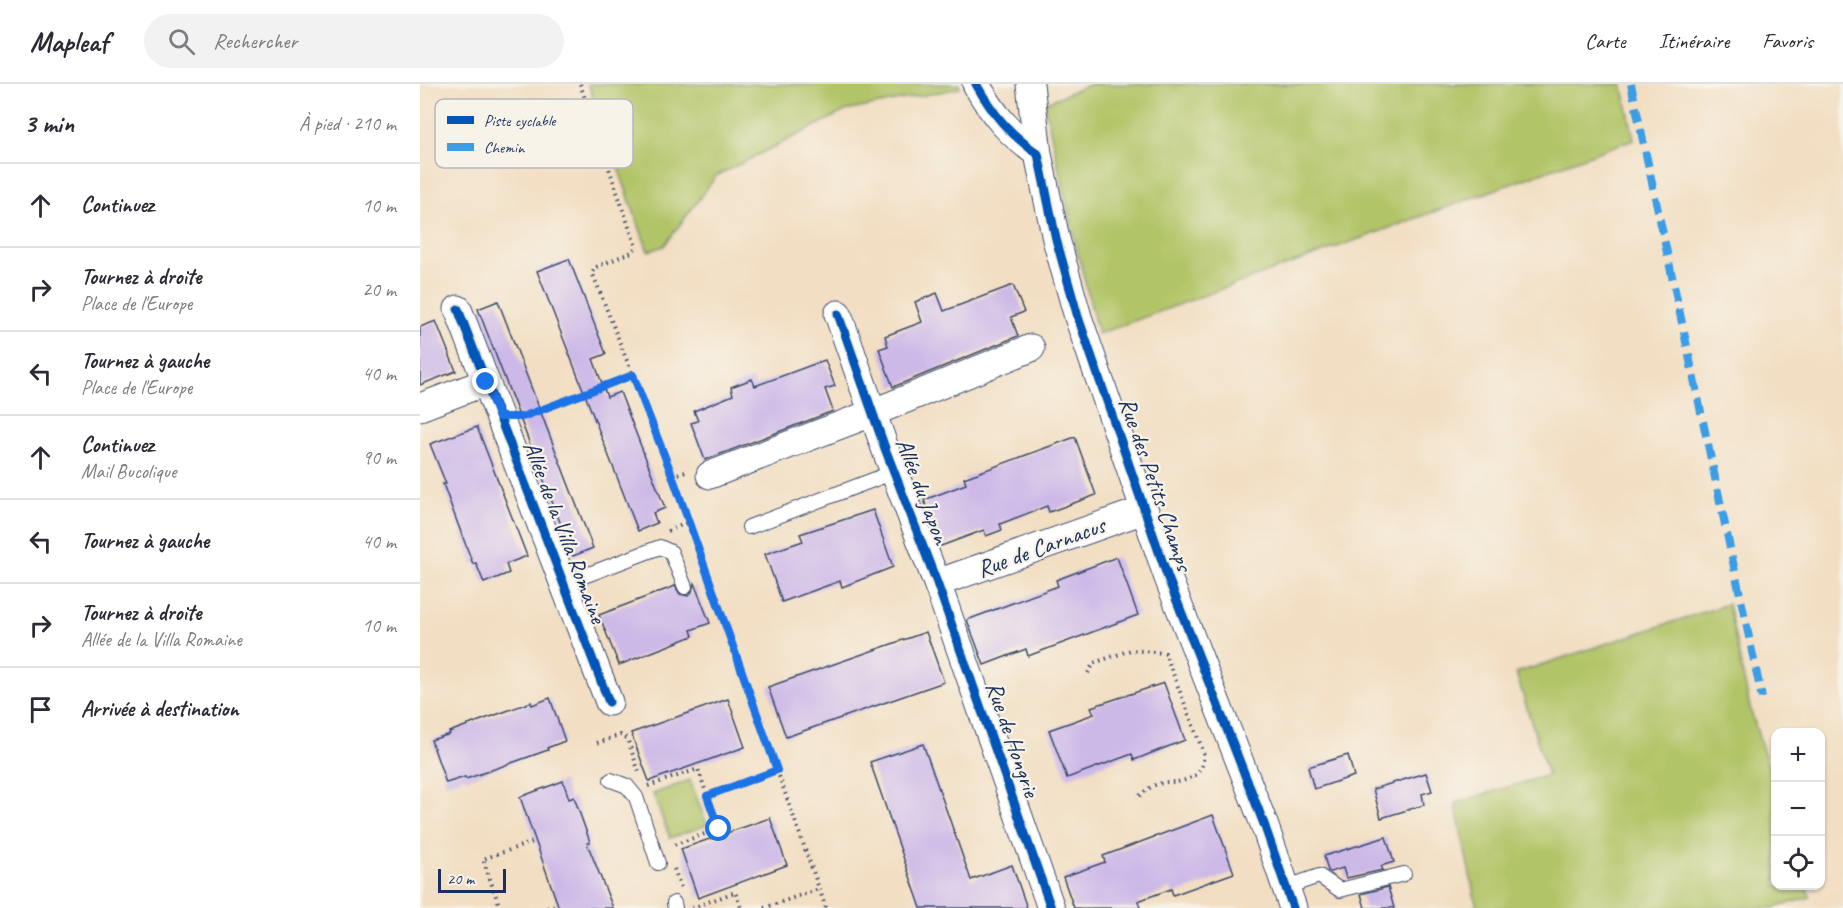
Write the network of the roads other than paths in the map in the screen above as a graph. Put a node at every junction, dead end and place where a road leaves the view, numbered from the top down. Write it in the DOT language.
graph roads {
  1 [pos="976,84"];
  2 [pos="1030,84"];
  3 [pos="1038,154"];
  4 [pos="458,309"];
  5 [pos="838,314"];
  6 [pos="1031,348"];
  7 [pos="486,382"];
  8 [pos="420,407"];
  9 [pos="872,413"];
  10 [pos="894,472"];
  11 [pos="710,475"];
  12 [pos="1144,510"];
  13 [pos="749,527"];
  14 [pos="937,583"];
  15 [pos="563,584"];
  16 [pos="685,587"];
  17 [pos="609,702"];
  18 [pos="611,780"];
  19 [pos="658,863"];
  20 [pos="1404,874"];
  21 [pos="1290,898"];
  22 [pos="1051,908"];
  1 -- 3 [label="street"];
  2 -- 3 [label="street, Rue des Petits Champs"];
  3 -- 12 [label="street, Rue des Petits Champs"];
  4 -- 7 [label="street, Allée de la Villa Romaine"];
  5 -- 9 [label="street, Allée du Japon"];
  6 -- 9 [label="street, Allée du Japon"];
  7 -- 8 [label="street"];
  7 -- 15 [label="street, Allée de la Villa Romaine"];
  9 -- 10 [label="street, Allée du Japon"];
  9 -- 11 [label="street, Allée du Japon"];
  10 -- 13 [label="lane"];
  10 -- 14 [label="street, Allée du Japon"];
  12 -- 14 [label="street, Rue de Carnacus"];
  12 -- 21 [label="street, Rue des Petits Champs"];
  14 -- 22 [label="street, Rue de Hongrie"];
  15 -- 16 [label="lane"];
  15 -- 17 [label="street, Allée de la Villa Romaine"];
  18 -- 19 [label="lane"];
  20 -- 21 [label="lane"];
}
